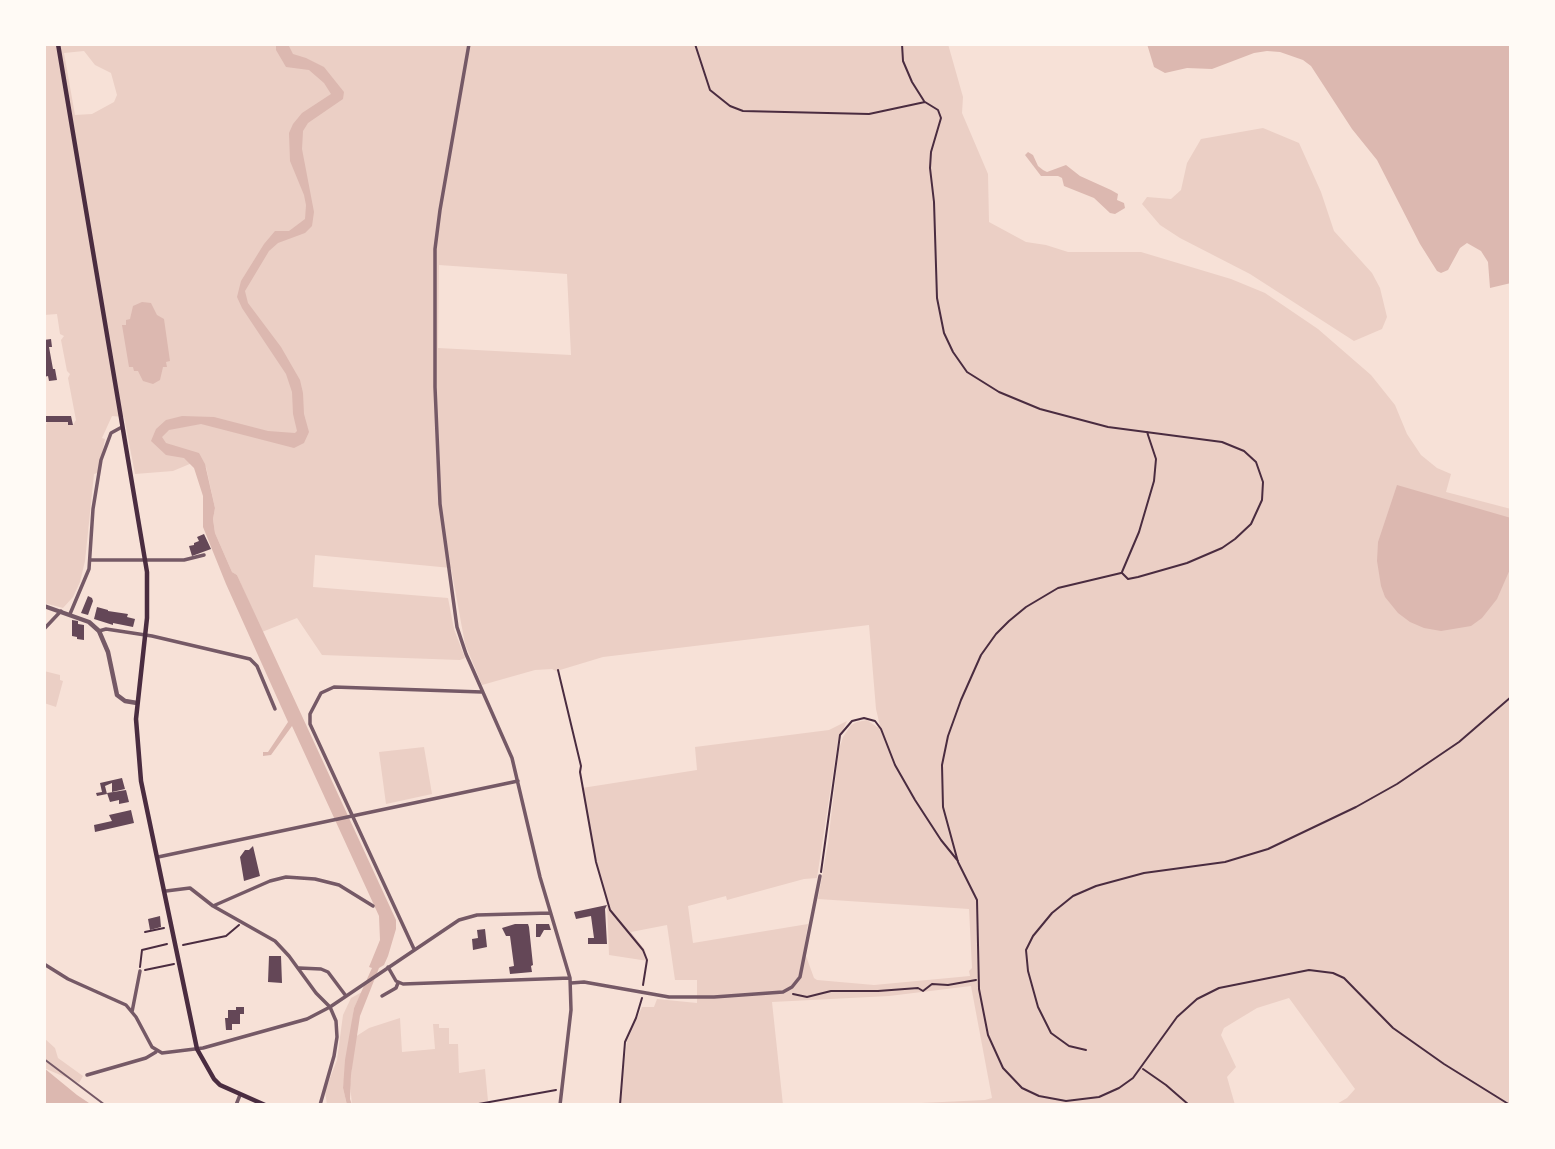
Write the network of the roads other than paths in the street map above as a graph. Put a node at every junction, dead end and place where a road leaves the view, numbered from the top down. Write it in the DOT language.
graph roads {
  1 [pos="58,44"];
  2 [pos="469,44"];
  3 [pos="122,427"];
  4 [pos="204,555"];
  5 [pos="90,560"];
  6 [pos="145,561"];
  7 [pos="44,606"];
  8 [pos="61,611"];
  9 [pos="70,614"];
  10 [pos="44,629"];
  11 [pos="100,631"];
  12 [pos="146,635"];
  13 [pos="482,692"];
  14 [pos="137,703"];
  15 [pos="275,709"];
  16 [pos="518,781"];
  17 [pos="352,817"];
  18 [pos="158,857"];
  19 [pos="820,876"];
  20 [pos="166,891"];
  21 [pos="213,906"];
  22 [pos="373,906"];
  23 [pos="550,913"];
  24 [pos="414,949"];
  25 [pos="44,964"];
  26 [pos="388,967"];
  27 [pos="299,968"];
  28 [pos="140,971"];
  29 [pos="570,978"];
  30 [pos="398,983"];
  31 [pos="571,983"];
  32 [pos="346,996"];
  33 [pos="382,996"];
  34 [pos="330,1007"];
  35 [pos="132,1012"];
  36 [pos="197,1049"];
  37 [pos="156,1052"];
  38 [pos="44,1059"];
  39 [pos="87,1074"];
  40 [pos="240,1096"];
  41 [pos="105,1105"];
  42 [pos="236,1105"];
  43 [pos="265,1105"];
  44 [pos="320,1105"];
  45 [pos="559,1105"];
  1 -- 3 [label="main road"];
  2 -- 13 [label="street"];
  3 -- 5 [label="street"];
  3 -- 6 [label="main road"];
  4 -- 6 [label="street"];
  5 -- 6 [label="street"];
  5 -- 9 [label="street"];
  6 -- 12 [label="main road"];
  7 -- 8 [label="street"];
  8 -- 9 [label="street"];
  8 -- 10 [label="street"];
  9 -- 11 [label="street"];
  11 -- 12 [label="street"];
  11 -- 14 [label="street"];
  12 -- 14 [label="main road"];
  12 -- 15 [label="street"];
  13 -- 16 [label="street"];
  13 -- 17 [label="street"];
  14 -- 18 [label="main road"];
  16 -- 17 [label="street"];
  16 -- 23 [label="street"];
  17 -- 18 [label="street"];
  17 -- 24 [label="street"];
  18 -- 20 [label="main road"];
  19 -- 31 [label="street"];
  20 -- 21 [label="street"];
  20 -- 36 [label="main road"];
  21 -- 22 [label="street"];
  21 -- 27 [label="street"];
  23 -- 24 [label="street"];
  23 -- 29 [label="street"];
  24 -- 26 [label="street"];
  25 -- 35 [label="street"];
  26 -- 30 [label="street"];
  26 -- 32 [label="street"];
  27 -- 32 [label="street"];
  27 -- 34 [label="street"];
  28 -- 35 [label="street"];
  29 -- 30 [label="street"];
  29 -- 31 [label="street"];
  30 -- 33 [label="street"];
  31 -- 45 [label="street"];
  32 -- 34 [label="street"];
  34 -- 36 [label="street"];
  34 -- 44 [label="street"];
  35 -- 37 [label="street"];
  36 -- 37 [label="street"];
  36 -- 40 [label="main road"];
  37 -- 39 [label="street"];
  38 -- 41 [label="lane"];
  40 -- 42 [label="street"];
  40 -- 43 [label="main road"];
}
